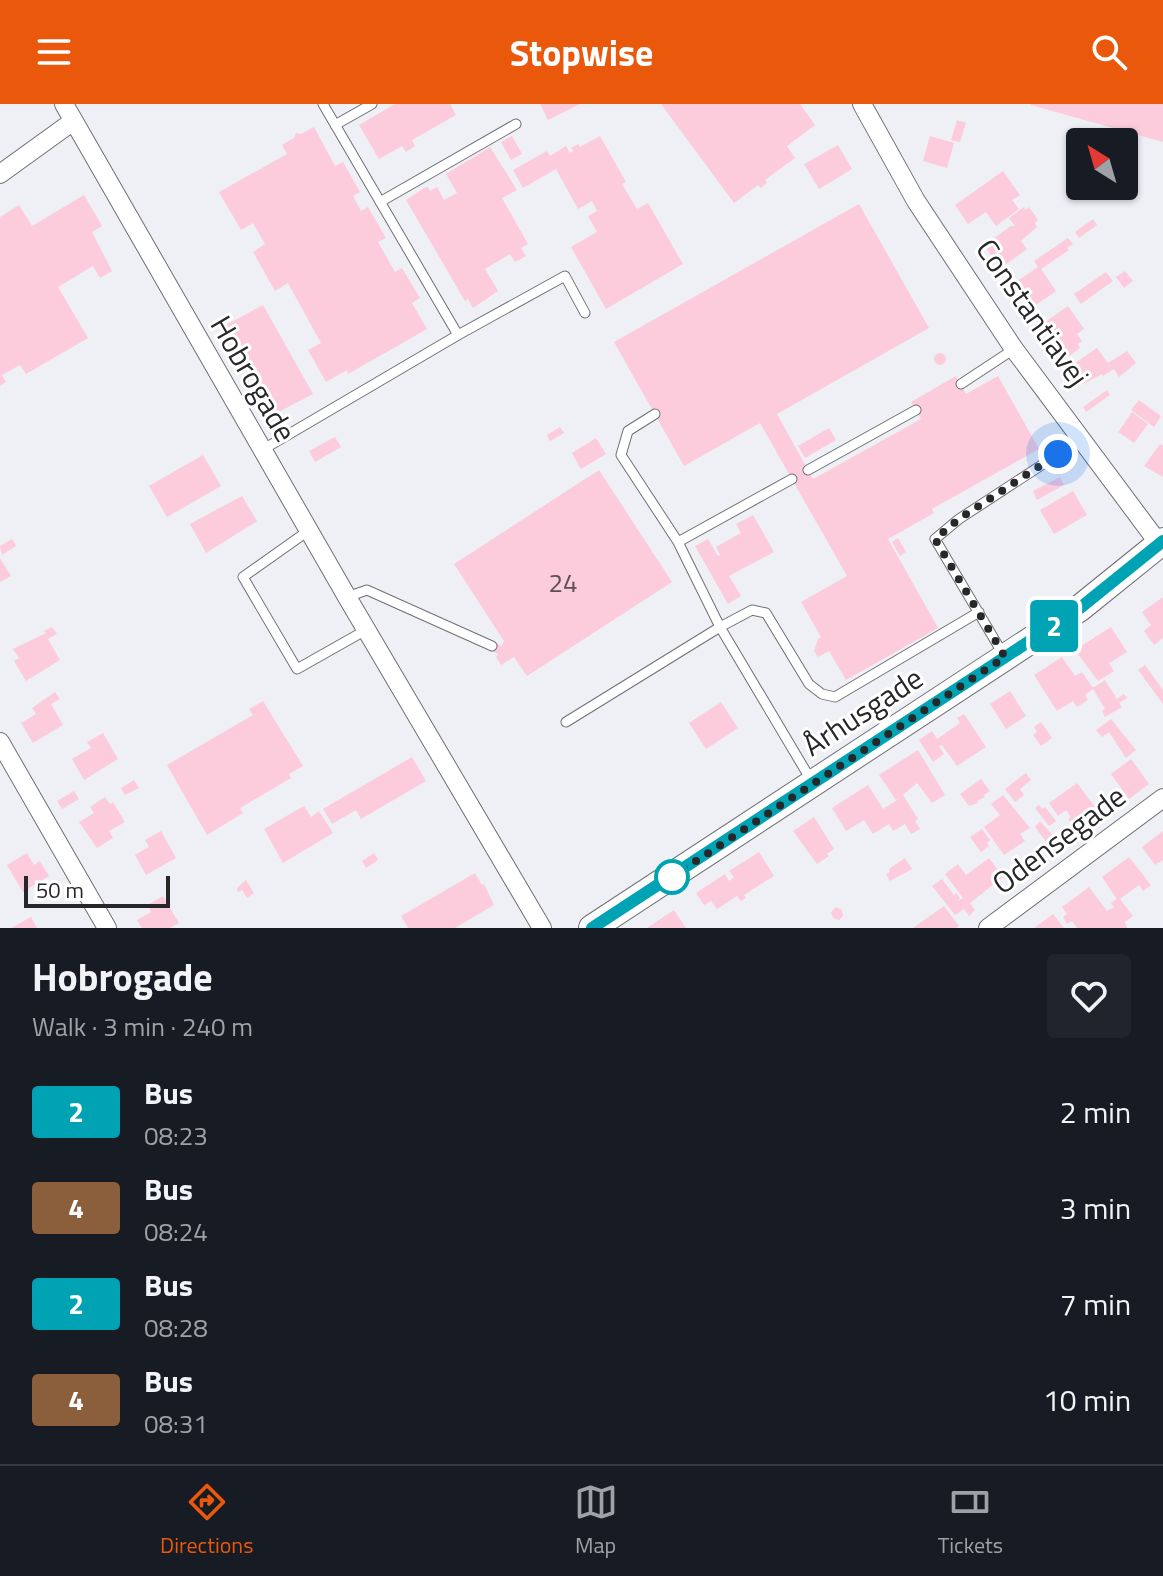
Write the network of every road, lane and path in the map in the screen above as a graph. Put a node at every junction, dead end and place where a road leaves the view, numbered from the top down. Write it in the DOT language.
graph roads {
  1 [pos="64,104"];
  2 [pos="323,104"];
  3 [pos="372,104"];
  4 [pos="862,104"];
  5 [pos="72,122"];
  6 [pos="516,124"];
  7 [pos="335,125"];
  8 [pos="0,174"];
  9 [pos="380,202"];
  10 [pos="585,313"];
  11 [pos="458,335"];
  12 [pos="1014,349"];
  13 [pos="961,384"];
  14 [pos="916,410"];
  15 [pos="655,414"];
  16 [pos="1083,438"];
  17 [pos="262,450"];
  18 [pos="808,470"];
  19 [pos="792,479"];
  20 [pos="308,531"];
  21 [pos="678,542"];
  22 [pos="1162,545"];
  23 [pos="347,597"];
  24 [pos="979,612"];
  25 [pos="720,627"];
  26 [pos="366,630"];
  27 [pos="492,646"];
  28 [pos="1005,657"];
  29 [pos="566,722"];
  30 [pos="0,742"];
  31 [pos="812,783"];
  32 [pos="1163,798"];
  33 [pos="107,928"];
  34 [pos="542,928"];
  35 [pos="592,928"];
  36 [pos="988,928"];
  1 -- 5 [label="street, Hobrogade"];
  2 -- 7 [label="lane"];
  3 -- 7 [label="lane"];
  4 -- 12 [label="street, Constantiavej"];
  5 -- 8 [label="street"];
  5 -- 17 [label="street, Hobrogade"];
  6 -- 9 [label="lane"];
  7 -- 9 [label="lane"];
  9 -- 11 [label="lane"];
  10 -- 11 [label="lane"];
  11 -- 17 [label="lane"];
  12 -- 13 [label="lane"];
  12 -- 16 [label="street, Constantiavej"];
  14 -- 18 [label="lane"];
  15 -- 21 [label="lane"];
  16 -- 22 [label="street, Constantiavej"];
  16 -- 24 [label="lane"];
  17 -- 20 [label="street, Hobrogade"];
  19 -- 21 [label="lane"];
  20 -- 23 [label="street, Hobrogade"];
  20 -- 26 [label="lane"];
  21 -- 25 [label="lane"];
  22 -- 28 [label="street, Århusgade"];
  23 -- 26 [label="street, Hobrogade"];
  23 -- 27 [label="lane"];
  24 -- 25 [label="lane"];
  24 -- 28 [label="lane"];
  25 -- 29 [label="lane"];
  25 -- 31 [label="lane"];
  26 -- 34 [label="street, Hobrogade"];
  28 -- 31 [label="street, Århusgade"];
  30 -- 33 [label="street"];
  31 -- 35 [label="street, Århusgade"];
  32 -- 36 [label="street, Odensegade"];
}
